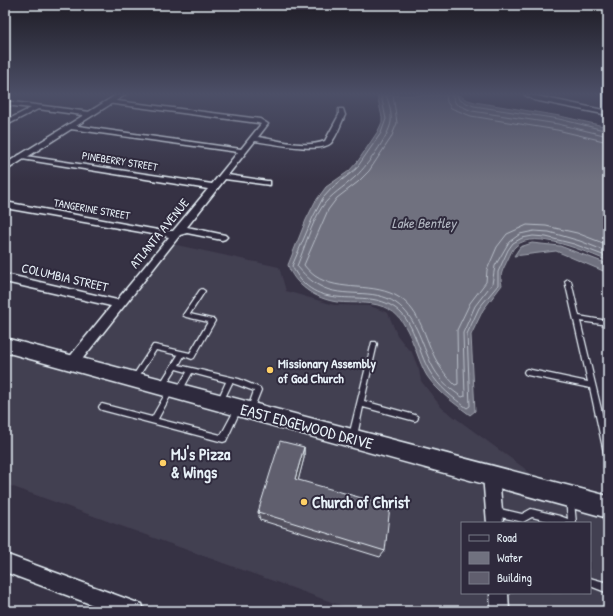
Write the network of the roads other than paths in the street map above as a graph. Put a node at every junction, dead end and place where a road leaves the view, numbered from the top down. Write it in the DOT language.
graph roads {
  1 [pos="76,124"];
  2 [pos="265,124"];
  3 [pos="337,124"];
  4 [pos="71,127"];
  5 [pos="254,138"];
  6 [pos="244,151"];
  7 [pos="22,157"];
  8 [pos="5,168"];
  9 [pos="222,176"];
  10 [pos="267,183"];
  11 [pos="214,187"];
  12 [pos="5,205"];
  13 [pos="176,234"];
  14 [pos="222,237"];
  15 [pos="5,278"];
  16 [pos="568,281"];
  17 [pos="202,291"];
  18 [pos="118,304"];
  19 [pos="576,318"];
  20 [pos="608,323"];
  21 [pos="374,344"];
  22 [pos="5,345"];
  23 [pos="182,354"];
  24 [pos="72,363"];
  25 [pos="174,366"];
  26 [pos="191,370"];
  27 [pos="527,372"];
  28 [pos="134,379"];
  29 [pos="230,380"];
  30 [pos="592,386"];
  31 [pos="171,389"];
  32 [pos="220,402"];
  33 [pos="360,403"];
  34 [pos="102,407"];
  35 [pos="244,409"];
  36 [pos="415,418"];
  37 [pos="154,421"];
  38 [pos="352,438"];
  39 [pos="608,453"];
  40 [pos="491,475"];
  41 [pos="569,497"];
  42 [pos="607,512"];
  43 [pos="495,517"];
  44 [pos="523,520"];
  45 [pos="564,522"];
  46 [pos="572,522"];
  47 [pos="5,563"];
  48 [pos="591,582"];
  49 [pos="608,588"];
  50 [pos="499,594"];
  51 [pos="103,606"];
  52 [pos="135,611"];
  53 [pos="500,611"];
  1 -- 4 [label="street"];
  2 -- 5 [label="street, ATLANTA AVENUE"];
  3 -- 5 [label="street"];
  4 -- 6 [label="street"];
  4 -- 7 [label="street"];
  5 -- 6 [label="street, ATLANTA AVENUE"];
  6 -- 9 [label="street, ATLANTA AVENUE"];
  7 -- 8 [label="street"];
  7 -- 11 [label="street, PINEBERRY STREET"];
  9 -- 10 [label="street"];
  9 -- 11 [label="street, ATLANTA AVENUE"];
  11 -- 13 [label="street, ATLANTA AVENUE"];
  12 -- 13 [label="street, TANGERINE STREET"];
  13 -- 14 [label="street, TANGERINE STREET"];
  13 -- 18 [label="street, ATLANTA AVENUE"];
  15 -- 18 [label="street, COLUMBIA STREET"];
  16 -- 19 [label="lane"];
  17 -- 23 [label="lane"];
  18 -- 24 [label="street, ATLANTA AVENUE"];
  19 -- 20 [label="lane"];
  19 -- 30 [label="lane"];
  21 -- 33 [label="lane"];
  22 -- 24 [label="street, EAST EDGEWOOD DRIVE"];
  23 -- 25 [label="lane"];
  23 -- 28 [label="lane"];
  24 -- 28 [label="street, EAST EDGEWOOD DRIVE"];
  25 -- 26 [label="lane"];
  25 -- 31 [label="lane"];
  26 -- 29 [label="lane"];
  26 -- 31 [label="lane"];
  27 -- 30 [label="lane"];
  28 -- 31 [label="street, EAST EDGEWOOD DRIVE"];
  29 -- 32 [label="lane"];
  29 -- 35 [label="lane"];
  30 -- 39 [label="lane"];
  31 -- 32 [label="street, EAST EDGEWOOD DRIVE"];
  31 -- 37 [label="lane"];
  32 -- 35 [label="street, EAST EDGEWOOD DRIVE"];
  33 -- 36 [label="lane"];
  33 -- 38 [label="lane"];
  34 -- 37 [label="lane"];
  35 -- 37 [label="lane"];
  35 -- 38 [label="street, EAST EDGEWOOD DRIVE"];
  38 -- 40 [label="street, EAST EDGEWOOD DRIVE"];
  40 -- 41 [label="street, EAST EDGEWOOD DRIVE"];
  40 -- 43 [label="street"];
  41 -- 42 [label="street, EAST EDGEWOOD DRIVE"];
  41 -- 46 [label="lane"];
  43 -- 44 [label="lane"];
  44 -- 45 [label="lane"];
  47 -- 51 [label="street"];
  48 -- 49 [label="lane"];
  50 -- 53 [label="street"];
  51 -- 52 [label="street"];
}
